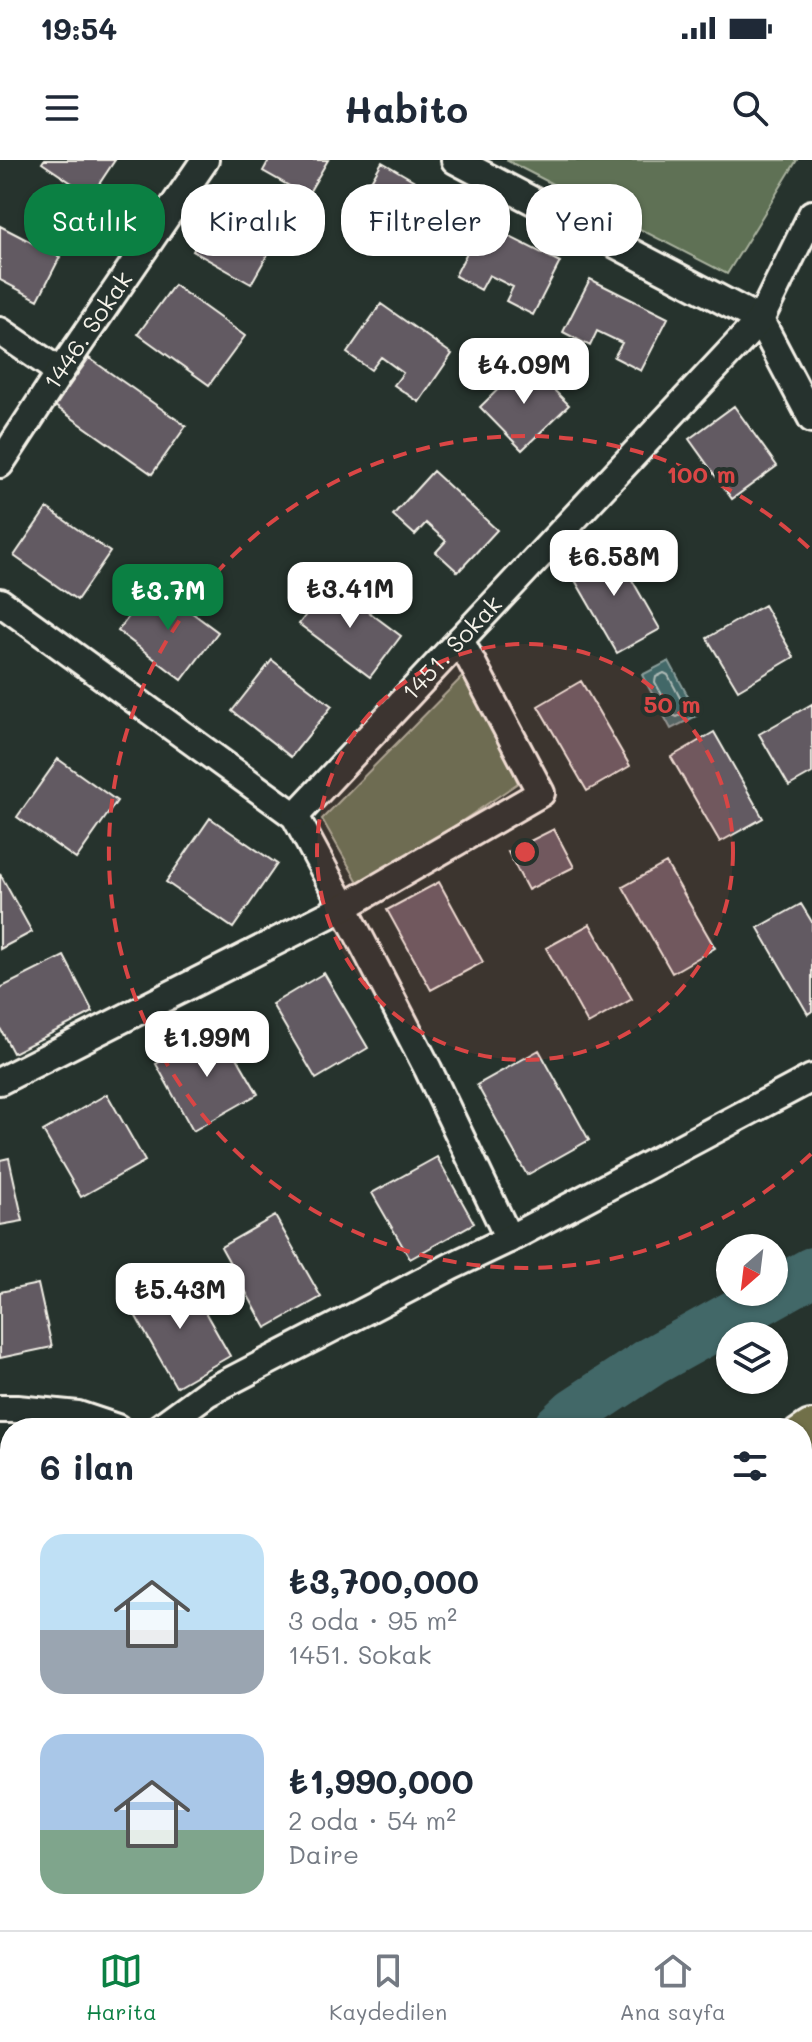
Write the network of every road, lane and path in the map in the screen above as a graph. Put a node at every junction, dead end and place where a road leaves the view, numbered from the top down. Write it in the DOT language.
graph roads {
  1 [pos="205,160"];
  2 [pos="455,160"];
  3 [pos="812,214"];
  4 [pos="760,320"];
  5 [pos="0,331"];
  6 [pos="60,372"];
  7 [pos="812,419"];
  8 [pos="0,464"];
  9 [pos="0,602"];
  10 [pos="460,640"];
  11 [pos="295,816"];
  12 [pos="344,907"];
  13 [pos="812,1078"];
  14 [pos="0,1081"];
  15 [pos="509,1239"];
  16 [pos="0,1409"];
  17 [pos="87,1418"];
  18 [pos="173,1418"];
  1 -- 6 [label="street, 1446. Sokak"];
  2 -- 4 [label="street"];
  3 -- 4 [label="street, 1451. Sokak"];
  4 -- 7 [label="street"];
  4 -- 10 [label="street, 1451. Sokak"];
  5 -- 6 [label="street"];
  6 -- 8 [label="street, 1446. Sokak"];
  9 -- 11 [label="street"];
  10 -- 11 [label="street, 1451. Sokak"];
  10 -- 12 [label="street"];
  11 -- 12 [label="street"];
  12 -- 14 [label="street"];
  12 -- 15 [label="street"];
  13 -- 15 [label="street"];
  15 -- 18 [label="street"];
  16 -- 17 [label="street"];
}
